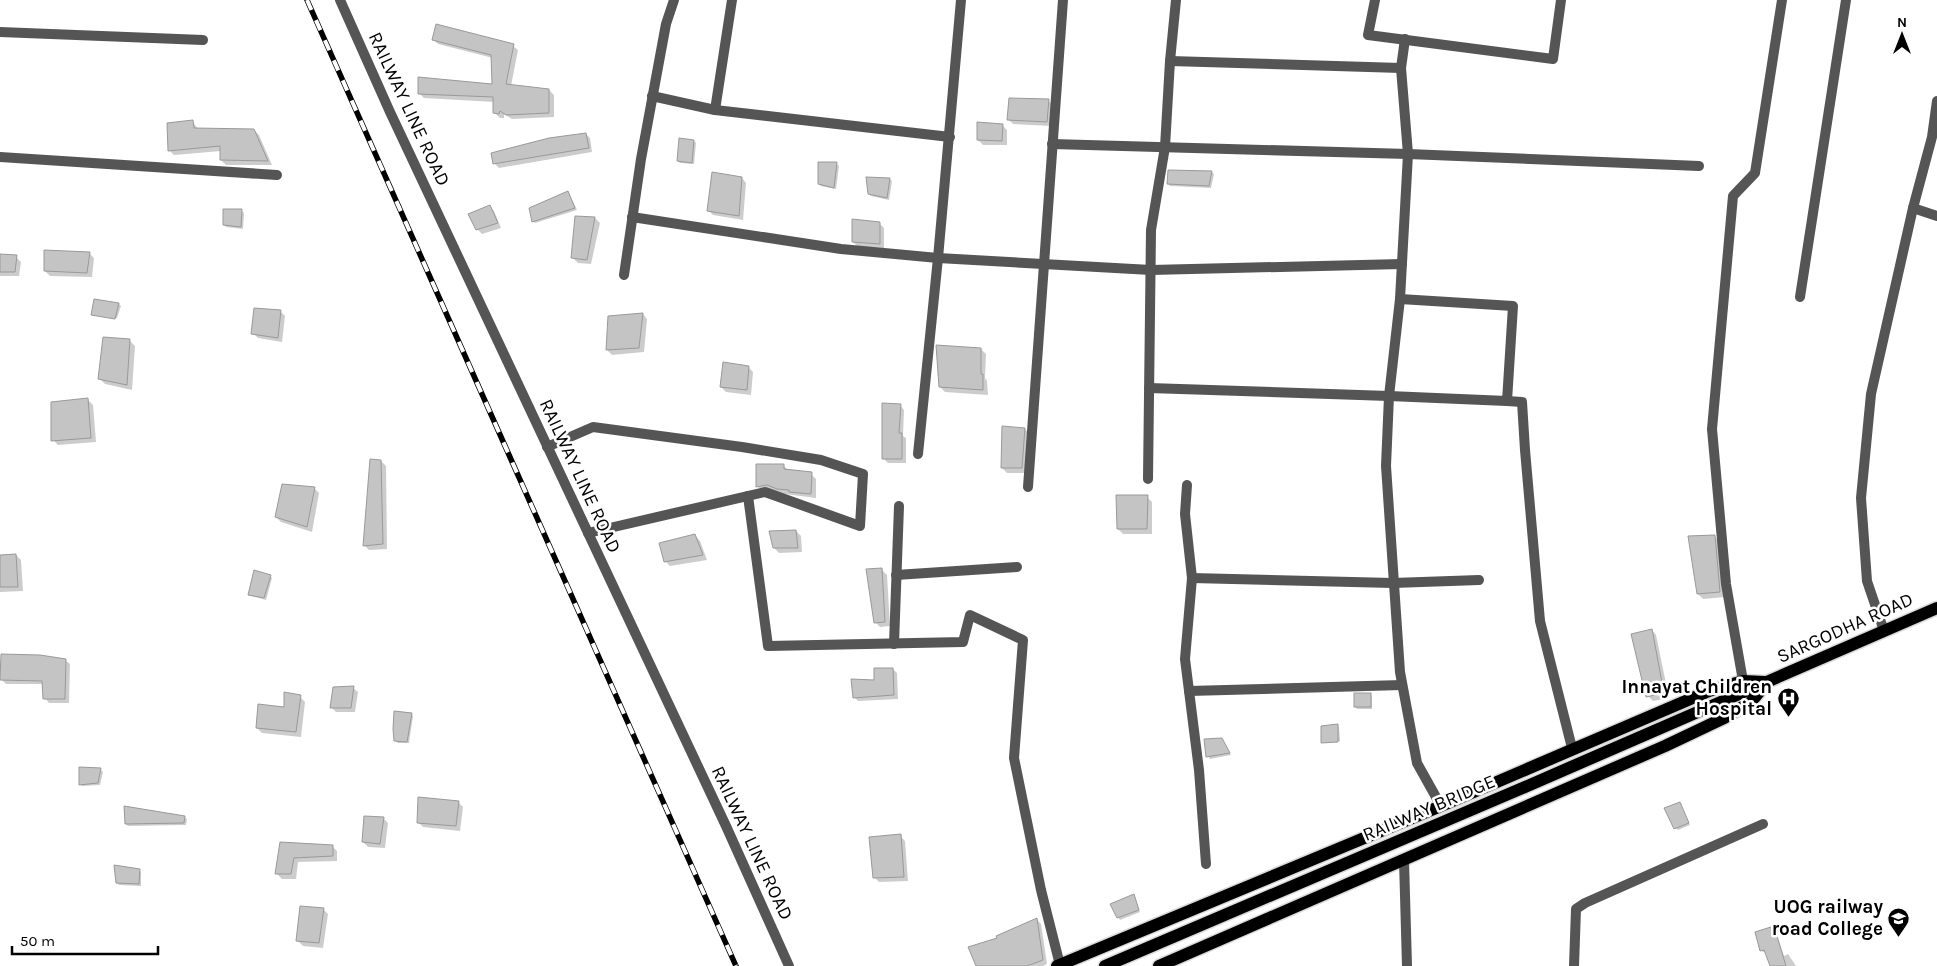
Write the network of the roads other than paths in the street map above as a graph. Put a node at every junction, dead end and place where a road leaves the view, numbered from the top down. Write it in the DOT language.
graph roads {
  1 [pos="340,0"];
  2 [pos="674,0"];
  3 [pos="732,0"];
  4 [pos="962,0"];
  5 [pos="1063,0"];
  6 [pos="1176,0"];
  7 [pos="1375,0"];
  8 [pos="1561,0"];
  9 [pos="1782,0"];
  10 [pos="1846,0"];
  11 [pos="0,32"];
  12 [pos="1405,39"];
  13 [pos="204,40"];
  14 [pos="1170,61"];
  15 [pos="1401,68"];
  16 [pos="652,96"];
  17 [pos="1937,101"];
  18 [pos="715,110"];
  19 [pos="950,137"];
  20 [pos="1052,144"];
  21 [pos="1165,148"];
  22 [pos="1408,154"];
  23 [pos="0,157"];
  24 [pos="1699,166"];
  25 [pos="276,175"];
  26 [pos="1913,208"];
  27 [pos="1937,216"];
  28 [pos="632,217"];
  29 [pos="938,258"];
  30 [pos="1044,264"];
  31 [pos="1402,264"];
  32 [pos="1151,270"];
  33 [pos="624,275"];
  34 [pos="1800,297"];
  35 [pos="1400,299"];
  36 [pos="1149,388"];
  37 [pos="1390,396"];
  38 [pos="1507,401"];
  39 [pos="547,447"];
  40 [pos="918,454"];
  41 [pos="1148,479"];
  42 [pos="1187,485"];
  43 [pos="1028,487"];
  44 [pos="748,496"];
  45 [pos="899,506"];
  46 [pos="588,533"];
  47 [pos="1017,567"];
  48 [pos="896,575"];
  49 [pos="1192,578"];
  50 [pos="1479,580"];
  51 [pos="1393,583"];
  52 [pos="1937,608"];
  53 [pos="1884,631"];
  54 [pos="894,644"];
  55 [pos="1743,681"];
  56 [pos="1768,682"];
  57 [pos="1402,685"];
  58 [pos="1189,691"];
  59 [pos="1572,748"];
  60 [pos="1441,806"];
  61 [pos="1763,824"];
  62 [pos="1404,860"];
  63 [pos="1206,864"];
  64 [pos="1059,965"];
  65 [pos="789,966"];
  66 [pos="1105,966"];
  67 [pos="1159,966"];
  68 [pos="1407,966"];
  69 [pos="1574,966"];
  1 -- 39 [label="street, RAILWAY LINE ROAD"];
  2 -- 16 [label="street"];
  3 -- 18 [label="street"];
  4 -- 19 [label="street"];
  5 -- 20 [label="street"];
  6 -- 14 [label="street"];
  7 -- 12 [label="street"];
  8 -- 12 [label="street"];
  9 -- 55 [label="street"];
  10 -- 34 [label="street"];
  11 -- 13 [label="street"];
  12 -- 15 [label="street"];
  14 -- 15 [label="street"];
  14 -- 21 [label="street"];
  15 -- 22 [label="street"];
  16 -- 18 [label="street"];
  16 -- 28 [label="street"];
  17 -- 26 [label="street"];
  18 -- 19 [label="street"];
  19 -- 29 [label="street"];
  20 -- 21 [label="street"];
  20 -- 30 [label="street"];
  21 -- 22 [label="street"];
  21 -- 32 [label="street"];
  22 -- 24 [label="street"];
  22 -- 31 [label="street"];
  23 -- 25 [label="street"];
  26 -- 27 [label="street"];
  26 -- 53 [label="street"];
  28 -- 29 [label="street"];
  28 -- 33 [label="street"];
  29 -- 30 [label="street"];
  29 -- 40 [label="street"];
  30 -- 32 [label="street"];
  30 -- 43 [label="street"];
  31 -- 32 [label="street"];
  31 -- 35 [label="street"];
  32 -- 36 [label="street"];
  35 -- 37 [label="street"];
  35 -- 38 [label="street"];
  36 -- 37 [label="street"];
  36 -- 41 [label="street"];
  37 -- 38 [label="street"];
  37 -- 51 [label="street"];
  38 -- 59 [label="street"];
  39 -- 44 [label="street"];
  39 -- 46 [label="street, RAILWAY LINE ROAD"];
  42 -- 49 [label="street"];
  44 -- 46 [label="street"];
  44 -- 54 [label="street"];
  45 -- 48 [label="street"];
  46 -- 65 [label="street, RAILWAY LINE ROAD"];
  47 -- 48 [label="street"];
  48 -- 54 [label="street"];
  49 -- 51 [label="street"];
  49 -- 58 [label="street"];
  50 -- 51 [label="street"];
  51 -- 57 [label="street"];
  52 -- 53 [label="main road, SARGODHA ROAD"];
  53 -- 56 [label="main road, SARGODHA ROAD"];
  54 -- 64 [label="street"];
  55 -- 56 [label="main road"];
  55 -- 59 [label="main road"];
  56 -- 62 [label="main road"];
  56 -- 66 [label="main road, RAILWAY BRIDGE"];
  57 -- 58 [label="street"];
  57 -- 60 [label="street"];
  58 -- 63 [label="street"];
  59 -- 60 [label="main road"];
  60 -- 64 [label="main road"];
  61 -- 69 [label="street"];
  62 -- 67 [label="main road"];
  62 -- 68 [label="street"];
}
